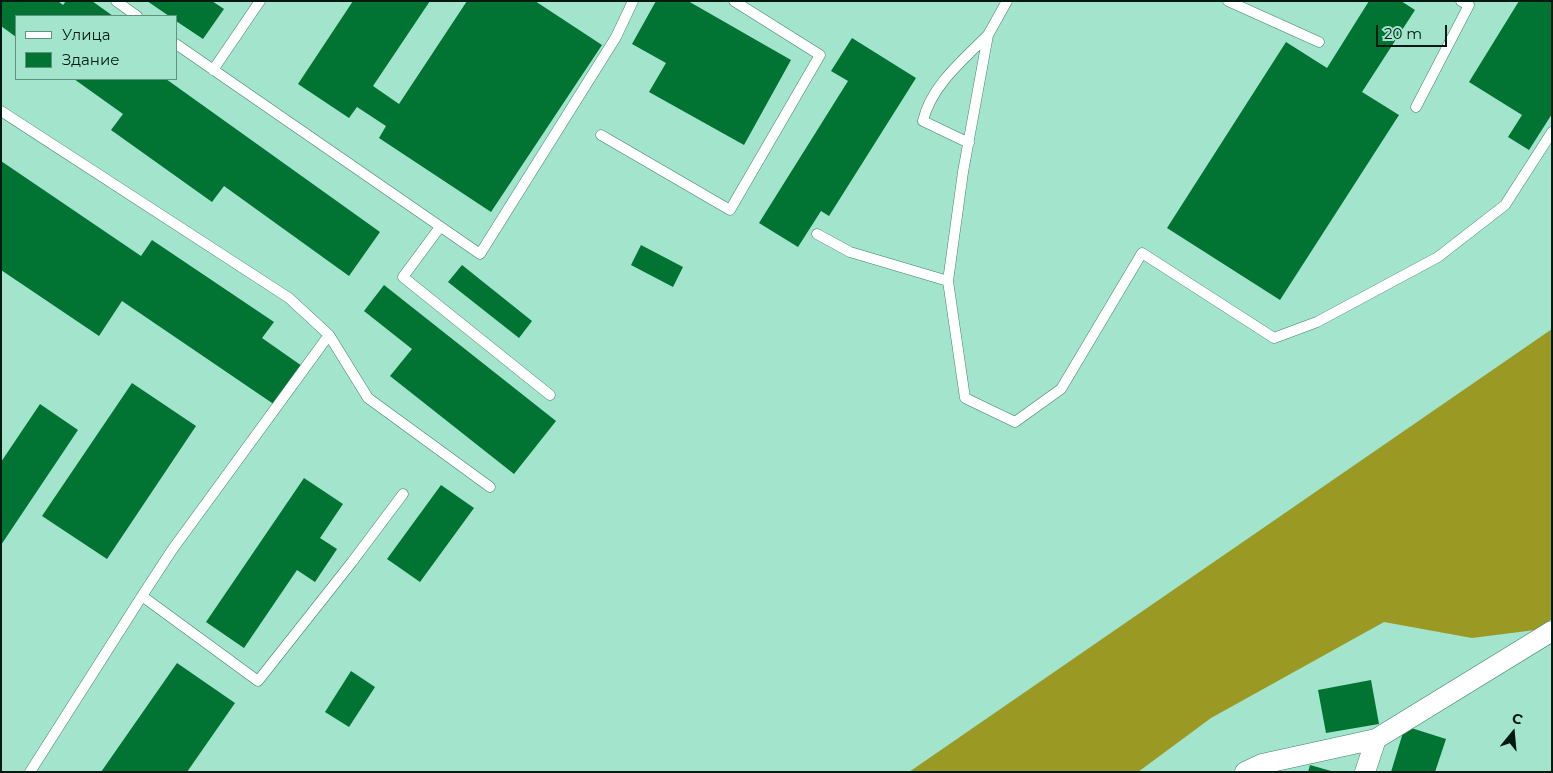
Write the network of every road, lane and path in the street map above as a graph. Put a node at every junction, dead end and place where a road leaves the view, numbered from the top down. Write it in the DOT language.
graph roads {
  1 [pos="116,1"];
  2 [pos="260,1"];
  3 [pos="633,1"];
  4 [pos="734,1"];
  5 [pos="1007,1"];
  6 [pos="1228,1"];
  7 [pos="1467,3"];
  8 [pos="136,15"];
  9 [pos="988,35"];
  10 [pos="1319,42"];
  11 [pos="178,45"];
  12 [pos="213,70"];
  13 [pos="1416,107"];
  14 [pos="1,111"];
  15 [pos="1552,132"];
  16 [pos="601,135"];
  17 [pos="968,143"];
  18 [pos="440,227"];
  19 [pos="817,234"];
  20 [pos="948,281"];
  21 [pos="329,335"];
  22 [pos="550,395"];
  23 [pos="490,487"];
  24 [pos="403,494"];
  25 [pos="142,596"];
  26 [pos="1552,631"];
  27 [pos="1376,739"];
  28 [pos="30,772"];
  29 [pos="1245,772"];
  30 [pos="1365,772"];
  1 -- 8 [label="lane"];
  2 -- 12 [label="lane"];
  3 -- 18 [label="lane"];
  4 -- 16 [label="lane"];
  5 -- 9 [label="lane"];
  6 -- 10 [label="lane"];
  7 -- 13 [label="lane"];
  9 -- 17 [label="lane"];
  9 -- 17 [label="lane"];
  11 -- 12 [label="lane"];
  12 -- 18 [label="lane"];
  14 -- 21 [label="lane"];
  15 -- 20 [label="lane"];
  17 -- 20 [label="lane"];
  18 -- 22 [label="lane"];
  19 -- 20 [label="lane"];
  21 -- 23 [label="lane"];
  21 -- 25 [label="lane"];
  24 -- 25 [label="lane"];
  25 -- 28 [label="lane"];
  26 -- 27 [label="street"];
  27 -- 29 [label="street"];
  27 -- 30 [label="street"];
}
